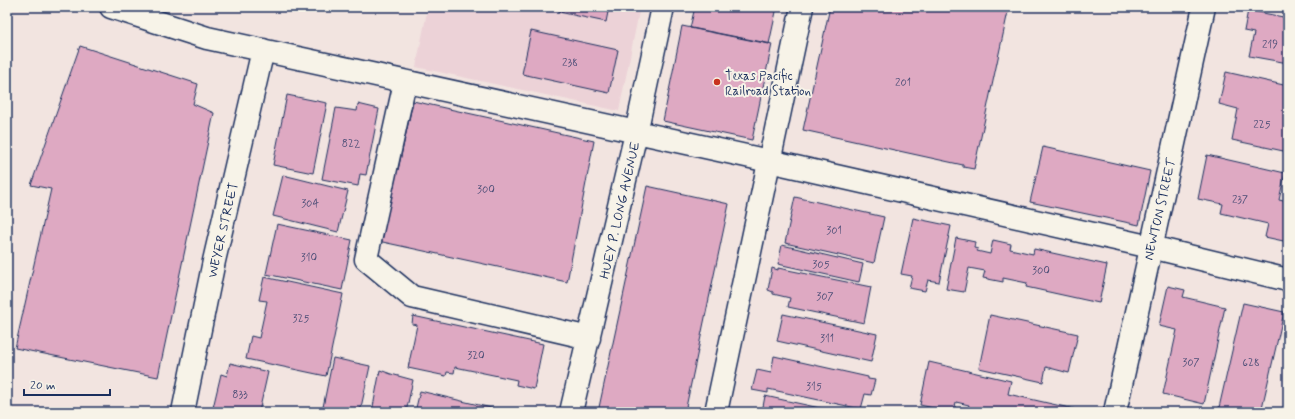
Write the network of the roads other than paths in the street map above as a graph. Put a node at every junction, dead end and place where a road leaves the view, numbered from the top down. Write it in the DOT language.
graph roads {
  1 [pos="111,7"];
  2 [pos="663,7"];
  3 [pos="802,7"];
  4 [pos="1204,7"];
  5 [pos="263,50"];
  6 [pos="406,82"];
  7 [pos="636,133"];
  8 [pos="769,161"];
  9 [pos="1151,247"];
  10 [pos="1288,280"];
  11 [pos="589,338"];
  12 [pos="183,412"];
  13 [pos="572,412"];
  14 [pos="716,412"];
  15 [pos="1115,412"];
  1 -- 5 [label="street"];
  2 -- 7 [label="street, HUEY P. LONG AVENUE"];
  3 -- 8 [label="street"];
  4 -- 9 [label="street, NEWTON STREET"];
  5 -- 6 [label="street"];
  5 -- 12 [label="street, WEYER STREET"];
  6 -- 7 [label="street"];
  6 -- 11 [label="street"];
  7 -- 8 [label="street"];
  7 -- 11 [label="street, HUEY P. LONG AVENUE"];
  8 -- 9 [label="street"];
  8 -- 14 [label="street"];
  9 -- 10 [label="street"];
  9 -- 15 [label="street, NEWTON STREET"];
  11 -- 13 [label="street, HUEY P. LONG AVENUE"];
}
